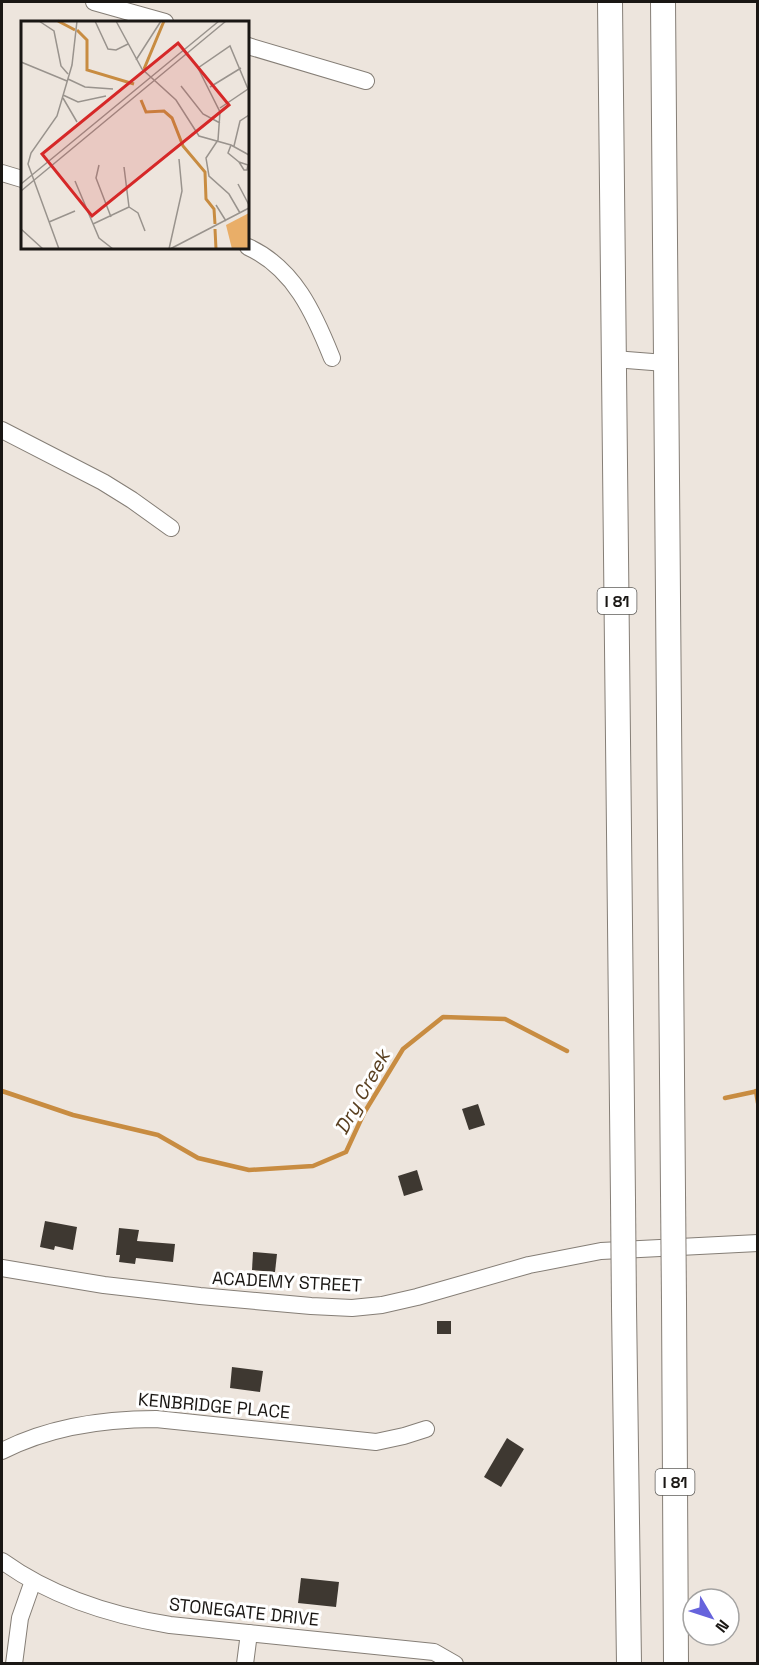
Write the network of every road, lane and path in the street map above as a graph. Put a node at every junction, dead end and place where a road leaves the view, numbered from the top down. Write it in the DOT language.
graph roads {
  1 [pos="94,2"];
  2 [pos="610,2"];
  3 [pos="663,2"];
  4 [pos="161,21"];
  5 [pos="249,46"];
  6 [pos="366,81"];
  7 [pos="2,173"];
  8 [pos="21,179"];
  9 [pos="249,247"];
  10 [pos="332,358"];
  11 [pos="614,359"];
  12 [pos="665,363"];
  13 [pos="2,430"];
  14 [pos="171,528"];
  15 [pos="758,1244"];
  16 [pos="2,1268"];
  17 [pos="426,1429"];
  18 [pos="2,1451"];
  19 [pos="2,1561"];
  20 [pos="33,1581"];
  21 [pos="249,1633"];
  22 [pos="14,1664"];
  23 [pos="245,1664"];
  24 [pos="455,1664"];
  25 [pos="628,1664"];
  26 [pos="676,1664"];
  1 -- 4 [label="street"];
  2 -- 11 [label="highway, I 81"];
  3 -- 12 [label="highway, I 81"];
  5 -- 6 [label="street"];
  7 -- 8 [label="street"];
  9 -- 10 [label="street"];
  11 -- 12 [label="street"];
  11 -- 25 [label="highway, I 81, bridge"];
  12 -- 26 [label="highway, I 81, bridge"];
  13 -- 14 [label="street"];
  15 -- 16 [label="street, ACADEMY STREET"];
  17 -- 18 [label="street, KENBRIDGE PLACE"];
  19 -- 20 [label="street, STONEGATE DRIVE"];
  20 -- 21 [label="street, STONEGATE DRIVE"];
  20 -- 22 [label="street"];
  21 -- 23 [label="street"];
  21 -- 24 [label="street, STONEGATE DRIVE"];
}
